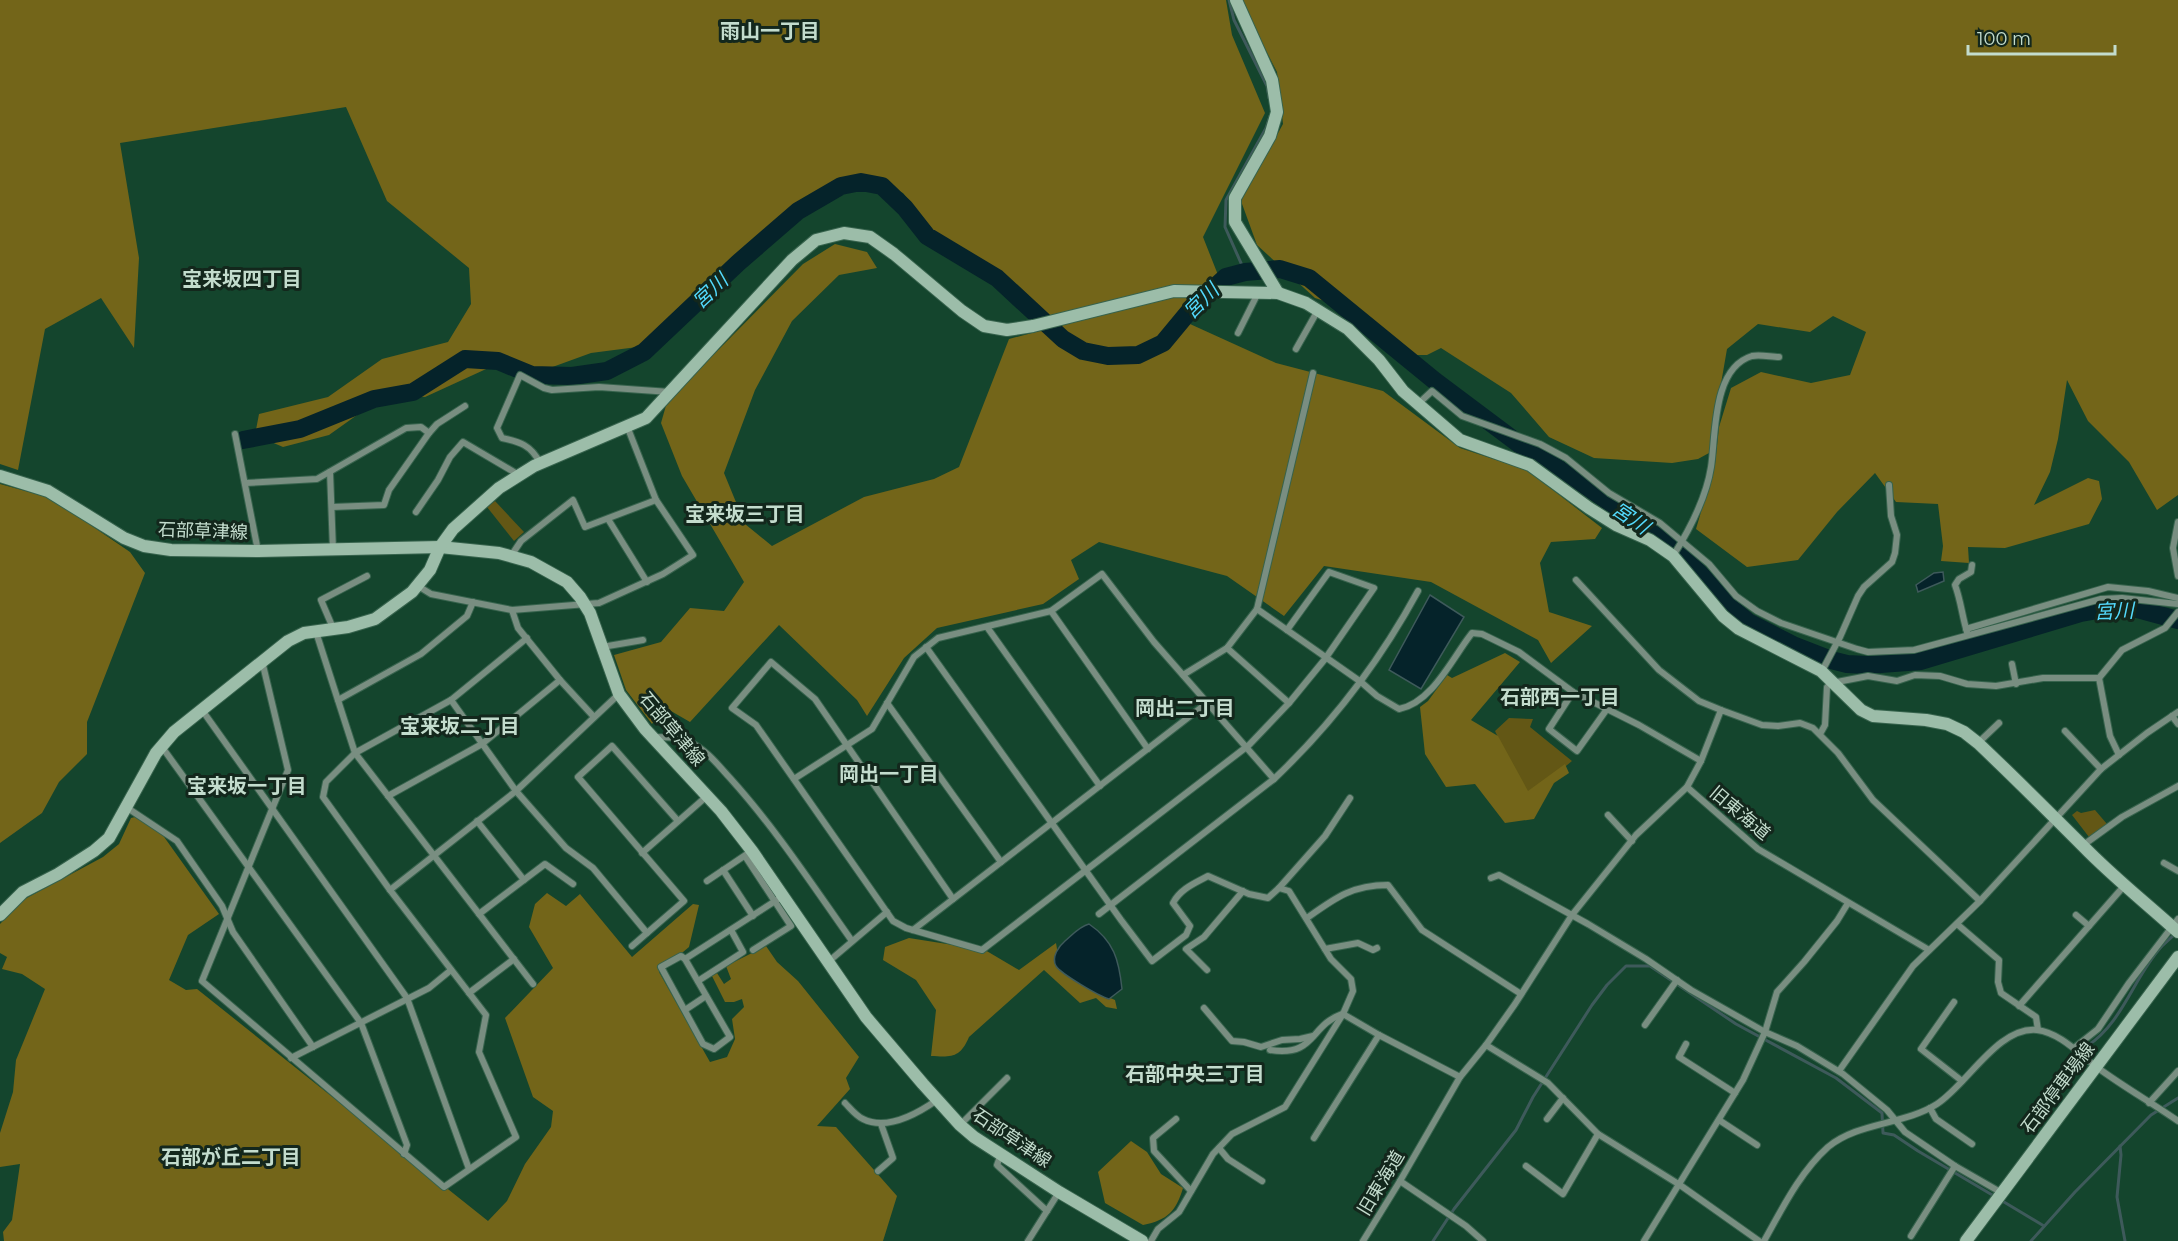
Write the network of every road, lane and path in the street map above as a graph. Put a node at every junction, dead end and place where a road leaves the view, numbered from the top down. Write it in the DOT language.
graph roads {
  1 [pos="1236,0"];
  2 [pos="1258,293"];
  3 [pos="1278,293"];
  4 [pos="1318,310"];
  5 [pos="1238,333"];
  6 [pos="1296,349"];
  7 [pos="1779,357"];
  8 [pos="1313,373"];
  9 [pos="671,392"];
  10 [pos="1420,402"];
  11 [pos="465,406"];
  12 [pos="627,426"];
  13 [pos="429,433"];
  14 [pos="235,434"];
  15 [pos="540,464"];
  16 [pos="330,472"];
  17 [pos="0,476"];
  18 [pos="519,476"];
  19 [pos="245,483"];
  20 [pos="1889,485"];
  21 [pos="656,500"];
  22 [pos="332,507"];
  23 [pos="417,512"];
  24 [pos="608,519"];
  25 [pos="2178,522"];
  26 [pos="1682,542"];
  27 [pos="440,548"];
  28 [pos="258,551"];
  29 [pos="333,551"];
  30 [pos="511,556"];
  31 [pos="1673,556"];
  32 [pos="1972,565"];
  33 [pos="367,576"];
  34 [pos="2178,576"];
  35 [pos="1576,580"];
  36 [pos="647,582"];
  37 [pos="417,585"];
  38 [pos="1418,591"];
  39 [pos="2178,598"];
  40 [pos="473,603"];
  41 [pos="584,604"];
  42 [pos="2178,604"];
  43 [pos="1257,609"];
  44 [pos="512,610"];
  45 [pos="1051,612"];
  46 [pos="2178,612"];
  47 [pos="987,627"];
  48 [pos="333,629"];
  49 [pos="1287,630"];
  50 [pos="315,631"];
  51 [pos="1967,632"];
  52 [pos="527,638"];
  53 [pos="643,640"];
  54 [pos="1836,645"];
  55 [pos="926,647"];
  56 [pos="601,648"];
  57 [pos="1227,648"];
  58 [pos="1326,657"];
  59 [pos="262,661"];
  60 [pos="2012,664"];
  61 [pos="1823,668"];
  62 [pos="1183,675"];
  63 [pos="2099,678"];
  64 [pos="560,680"];
  65 [pos="1361,682"];
  66 [pos="1832,683"];
  67 [pos="2016,684"];
  68 [pos="1573,692"];
  69 [pos="619,694"];
  70 [pos="338,700"];
  71 [pos="451,700"];
  72 [pos="887,703"];
  73 [pos="1207,703"];
  74 [pos="1289,703"];
  75 [pos="201,709"];
  76 [pos="1607,709"];
  77 [pos="1721,710"];
  78 [pos="2175,714"];
  79 [pos="594,717"];
  80 [pos="1999,723"];
  81 [pos="2178,724"];
  82 [pos="2065,731"];
  83 [pos="1820,734"];
  84 [pos="652,737"];
  85 [pos="1978,743"];
  86 [pos="482,744"];
  87 [pos="847,745"];
  88 [pos="162,746"];
  89 [pos="1246,747"];
  90 [pos="1148,749"];
  91 [pos="355,753"];
  92 [pos="2119,755"];
  93 [pos="1701,761"];
  94 [pos="2101,769"];
  95 [pos="794,779"];
  96 [pos="1274,779"];
  97 [pos="1100,786"];
  98 [pos="2178,786"];
  99 [pos="1687,787"];
  100 [pos="516,791"];
  101 [pos="388,796"];
  102 [pos="707,796"];
  103 [pos="1350,798"];
  104 [pos="126,807"];
  105 [pos="273,810"];
  106 [pos="1608,815"];
  107 [pos="2057,818"];
  108 [pos="477,821"];
  109 [pos="678,821"];
  110 [pos="1051,823"];
  111 [pos="1632,840"];
  112 [pos="2082,846"];
  113 [pos="642,853"];
  114 [pos="748,854"];
  115 [pos="434,856"];
  116 [pos="1001,862"];
  117 [pos="2164,862"];
  118 [pos="249,867"];
  119 [pos="723,870"];
  120 [pos="1085,871"];
  121 [pos="2178,871"];
  122 [pos="1491,878"];
  123 [pos="524,880"];
  124 [pos="707,881"];
  125 [pos="573,884"];
  126 [pos="2124,886"];
  127 [pos="1279,888"];
  128 [pos="390,890"];
  129 [pos="1243,891"];
  130 [pos="779,899"];
  131 [pos="953,899"];
  132 [pos="1980,901"];
  133 [pos="1848,903"];
  134 [pos="1110,906"];
  135 [pos="887,912"];
  136 [pos="479,914"];
  137 [pos="1099,914"];
  138 [pos="0,915"];
  139 [pos="1572,915"];
  140 [pos="2076,915"];
  141 [pos="753,916"];
  142 [pos="1307,918"];
  143 [pos="227,919"];
  144 [pos="1957,924"];
  145 [pos="2176,925"];
  146 [pos="2089,926"];
  147 [pos="731,930"];
  148 [pos="913,930"];
  149 [pos="647,933"];
  150 [pos="852,941"];
  151 [pos="632,946"];
  152 [pos="1377,948"];
  153 [pos="1325,949"];
  154 [pos="753,950"];
  155 [pos="1929,950"];
  156 [pos="2178,957"];
  157 [pos="513,959"];
  158 [pos="685,959"];
  159 [pos="828,962"];
  160 [pos="451,970"];
  161 [pos="1207,970"];
  162 [pos="1677,980"];
  163 [pos="698,981"];
  164 [pos="533,984"];
  165 [pos="469,993"];
  166 [pos="1521,994"];
  167 [pos="706,996"];
  168 [pos="407,998"];
  169 [pos="1954,1002"];
  170 [pos="2019,1006"];
  171 [pos="1204,1008"];
  172 [pos="685,1010"];
  173 [pos="1342,1014"];
  174 [pos="361,1023"];
  175 [pos="1645,1025"];
  176 [pos="2038,1030"];
  177 [pos="1765,1032"];
  178 [pos="1379,1035"];
  179 [pos="1313,1036"];
  180 [pos="1686,1044"];
  181 [pos="1486,1045"];
  182 [pos="313,1047"];
  183 [pos="2074,1048"];
  184 [pos="1270,1050"];
  185 [pos="291,1058"];
  186 [pos="2097,1067"];
  187 [pos="1839,1071"];
  188 [pos="2178,1071"];
  189 [pos="1460,1077"];
  190 [pos="1007,1078"];
  191 [pos="1962,1081"];
  192 [pos="1735,1093"];
  193 [pos="1563,1098"];
  194 [pos="937,1100"];
  195 [pos="2149,1102"];
  196 [pos="845,1103"];
  197 [pos="1930,1108"];
  198 [pos="1176,1119"];
  199 [pos="1547,1119"];
  200 [pos="1719,1120"];
  201 [pos="1898,1121"];
  202 [pos="2178,1121"];
  203 [pos="881,1124"];
  204 [pos="960,1125"];
  205 [pos="1598,1134"];
  206 [pos="1314,1138"];
  207 [pos="1972,1144"];
  208 [pos="1757,1145"];
  209 [pos="1219,1148"];
  210 [pos="404,1154"];
  211 [pos="1001,1154"];
  212 [pos="1526,1166"];
  213 [pos="1954,1166"];
  214 [pos="469,1170"];
  215 [pos="878,1171"];
  216 [pos="1262,1181"];
  217 [pos="1400,1181"];
  218 [pos="1680,1185"];
  219 [pos="1191,1191"];
  220 [pos="1059,1192"];
  221 [pos="2002,1193"];
  222 [pos="1047,1211"];
  223 [pos="1911,1236"];
  224 [pos="1028,1241"];
  225 [pos="1142,1241"];
  226 [pos="1151,1241"];
  227 [pos="1363,1241"];
  228 [pos="1483,1241"];
  229 [pos="1644,1241"];
  230 [pos="1759,1241"];
  231 [pos="1764,1241"];
  232 [pos="1966,1241"];
  1 -- 3 [label="street"];
  2 -- 3 [label="street"];
  2 -- 5 [label="street"];
  2 -- 9 [label="street"];
  3 -- 4 [label="street"];
  4 -- 6 [label="street"];
  4 -- 10 [label="street"];
  7 -- 26 [label="street"];
  8 -- 43 [label="street"];
  9 -- 12 [label="street"];
  9 -- 15 [label="street"];
  10 -- 26 [label="street"];
  10 -- 31 [label="street"];
  11 -- 13 [label="street"];
  12 -- 15 [label="street"];
  12 -- 21 [label="street"];
  13 -- 16 [label="street"];
  13 -- 22 [label="street"];
  14 -- 19 [label="street"];
  15 -- 18 [label="street"];
  16 -- 19 [label="street"];
  16 -- 22 [label="street"];
  17 -- 28 [label="street, 石部草津線"];
  18 -- 23 [label="street"];
  18 -- 27 [label="street"];
  19 -- 28 [label="street"];
  20 -- 54 [label="street"];
  21 -- 24 [label="street"];
  21 -- 36 [label="street"];
  22 -- 29 [label="street"];
  24 -- 30 [label="street"];
  24 -- 36 [label="street"];
  25 -- 34 [label="street"];
  26 -- 31 [label="street"];
  26 -- 54 [label="street"];
  27 -- 29 [label="street, 石部草津線"];
  27 -- 30 [label="street, 石部草津線"];
  27 -- 37 [label="street"];
  28 -- 29 [label="street, 石部草津線"];
  30 -- 41 [label="street, 石部草津線"];
  31 -- 61 [label="street"];
  32 -- 51 [label="street"];
  33 -- 48 [label="street"];
  35 -- 77 [label="street"];
  36 -- 41 [label="street"];
  37 -- 40 [label="street"];
  37 -- 48 [label="street"];
  38 -- 65 [label="street"];
  39 -- 51 [label="street"];
  40 -- 44 [label="street"];
  40 -- 70 [label="street"];
  41 -- 44 [label="street"];
  41 -- 56 [label="street, 石部草津線"];
  42 -- 51 [label="street"];
  43 -- 49 [label="street"];
  43 -- 57 [label="street"];
  44 -- 52 [label="street"];
  45 -- 47 [label="street"];
  45 -- 62 [label="street"];
  45 -- 90 [label="street"];
  46 -- 63 [label="street"];
  47 -- 55 [label="street"];
  47 -- 97 [label="street"];
  48 -- 50 [label="street"];
  49 -- 58 [label="street"];
  49 -- 58 [label="street"];
  50 -- 59 [label="street"];
  50 -- 70 [label="street"];
  51 -- 54 [label="street"];
  52 -- 64 [label="street"];
  52 -- 71 [label="street"];
  53 -- 56 [label="street"];
  54 -- 61 [label="street"];
  55 -- 72 [label="street"];
  55 -- 110 [label="street"];
  56 -- 69 [label="street, 石部草津線"];
  57 -- 62 [label="street"];
  57 -- 74 [label="street"];
  58 -- 65 [label="street"];
  58 -- 74 [label="street"];
  59 -- 75 [label="street"];
  59 -- 105 [label="street"];
  60 -- 67 [label="street"];
  61 -- 66 [label="street"];
  62 -- 73 [label="street"];
  63 -- 67 [label="street"];
  63 -- 92 [label="street"];
  64 -- 79 [label="street"];
  64 -- 86 [label="street"];
  65 -- 68 [label="street"];
  65 -- 96 [label="street"];
  66 -- 67 [label="street"];
  66 -- 83 [label="street"];
  66 -- 85 [label="street"];
  68 -- 76 [label="street"];
  68 -- 76 [label="street"];
  69 -- 79 [label="street"];
  69 -- 84 [label="street, 石部草津線"];
  70 -- 91 [label="street"];
  71 -- 86 [label="street"];
  71 -- 91 [label="street"];
  72 -- 87 [label="street"];
  72 -- 116 [label="street"];
  73 -- 89 [label="street"];
  73 -- 90 [label="street"];
  74 -- 89 [label="street"];
  75 -- 88 [label="street"];
  75 -- 105 [label="street"];
  76 -- 93 [label="street"];
  77 -- 83 [label="street"];
  77 -- 93 [label="street"];
  78 -- 81 [label="street"];
  78 -- 92 [label="street"];
  79 -- 100 [label="street"];
  80 -- 85 [label="street"];
  82 -- 94 [label="street"];
  83 -- 132 [label="street"];
  84 -- 102 [label="street, 石部草津線"];
  84 -- 150 [label="street"];
  85 -- 107 [label="street"];
  86 -- 100 [label="street"];
  86 -- 101 [label="street"];
  87 -- 95 [label="street"];
  87 -- 95 [label="street"];
  87 -- 131 [label="street"];
  88 -- 104 [label="street"];
  88 -- 118 [label="street"];
  89 -- 96 [label="street"];
  89 -- 120 [label="street"];
  90 -- 97 [label="street"];
  91 -- 101 [label="street"];
  91 -- 128 [label="street"];
  92 -- 94 [label="street"];
  93 -- 99 [label="street"];
  94 -- 107 [label="street"];
  95 -- 135 [label="street"];
  96 -- 134 [label="street"];
  97 -- 110 [label="street"];
  98 -- 112 [label="street"];
  99 -- 111 [label="street, 旧東海道"];
  99 -- 133 [label="street, 旧東海道"];
  100 -- 108 [label="street"];
  100 -- 149 [label="street"];
  101 -- 115 [label="street"];
  102 -- 109 [label="street"];
  102 -- 114 [label="street, 石部草津線"];
  103 -- 127 [label="street"];
  104 -- 138 [label="street"];
  104 -- 143 [label="street"];
  105 -- 118 [label="street"];
  105 -- 168 [label="street"];
  106 -- 111 [label="street"];
  107 -- 112 [label="street"];
  107 -- 132 [label="street"];
  108 -- 115 [label="street"];
  108 -- 123 [label="street"];
  109 -- 113 [label="street"];
  109 -- 113 [label="street"];
  110 -- 116 [label="street"];
  110 -- 120 [label="street"];
  111 -- 139 [label="street, 旧東海道"];
  112 -- 126 [label="street"];
  113 -- 149 [label="street"];
  114 -- 119 [label="street"];
  114 -- 130 [label="street, 石部草津線"];
  115 -- 128 [label="street"];
  115 -- 136 [label="street"];
  116 -- 131 [label="street"];
  117 -- 121 [label="street"];
  118 -- 143 [label="street"];
  118 -- 174 [label="street"];
  119 -- 124 [label="street"];
  119 -- 141 [label="street"];
  120 -- 134 [label="street"];
  120 -- 148 [label="street"];
  122 -- 139 [label="street"];
  123 -- 125 [label="street"];
  123 -- 136 [label="street"];
  126 -- 145 [label="street"];
  126 -- 146 [label="street"];
  127 -- 129 [label="street"];
  127 -- 142 [label="street"];
  128 -- 160 [label="street"];
  129 -- 134 [label="street"];
  129 -- 161 [label="street"];
  130 -- 141 [label="street"];
  130 -- 154 [label="street"];
  130 -- 159 [label="street, 石部草津線"];
  131 -- 148 [label="street"];
  132 -- 144 [label="street"];
  133 -- 155 [label="street, 旧東海道"];
  133 -- 177 [label="street"];
  134 -- 137 [label="street"];
  135 -- 148 [label="street"];
  135 -- 150 [label="street"];
  136 -- 157 [label="street"];
  139 -- 162 [label="street"];
  139 -- 166 [label="street, 旧東海道"];
  140 -- 146 [label="street"];
  141 -- 147 [label="street"];
  142 -- 153 [label="street"];
  142 -- 166 [label="street"];
  143 -- 182 [label="street"];
  143 -- 185 [label="street"];
  144 -- 155 [label="street"];
  144 -- 170 [label="street"];
  145 -- 183 [label="street"];
  146 -- 170 [label="street"];
  147 -- 158 [label="street"];
  147 -- 163 [label="street"];
  149 -- 151 [label="street"];
  150 -- 159 [label="street"];
  152 -- 153 [label="street"];
  153 -- 173 [label="street"];
  155 -- 187 [label="street"];
  156 -- 186 [label="street, 石部停車場線"];
  157 -- 164 [label="street"];
  157 -- 165 [label="street"];
  158 -- 163 [label="street"];
  158 -- 172 [label="street"];
  159 -- 194 [label="street, 石部草津線"];
  160 -- 165 [label="street"];
  160 -- 168 [label="street"];
  162 -- 175 [label="street"];
  162 -- 177 [label="street"];
  163 -- 167 [label="street"];
  165 -- 214 [label="street"];
  166 -- 181 [label="street, 旧東海道"];
  167 -- 172 [label="street"];
  167 -- 172 [label="street"];
  168 -- 174 [label="street"];
  168 -- 214 [label="street"];
  169 -- 191 [label="street"];
  170 -- 176 [label="street"];
  171 -- 179 [label="street"];
  173 -- 178 [label="street"];
  173 -- 179 [label="street"];
  173 -- 209 [label="street"];
  174 -- 182 [label="street"];
  174 -- 210 [label="street"];
  176 -- 183 [label="street"];
  176 -- 191 [label="street"];
  177 -- 187 [label="street"];
  177 -- 192 [label="street"];
  178 -- 189 [label="street"];
  178 -- 206 [label="street"];
  179 -- 184 [label="street"];
  180 -- 192 [label="street"];
  181 -- 189 [label="street, 旧東海道"];
  181 -- 193 [label="street"];
  182 -- 185 [label="street"];
  183 -- 186 [label="street"];
  185 -- 210 [label="street"];
  186 -- 195 [label="street"];
  186 -- 221 [label="street, 石部停車場線"];
  187 -- 201 [label="street"];
  188 -- 195 [label="street"];
  189 -- 217 [label="street, 旧東海道"];
  190 -- 204 [label="street"];
  191 -- 197 [label="street"];
  192 -- 200 [label="street"];
  193 -- 199 [label="street"];
  193 -- 205 [label="street"];
  194 -- 203 [label="street"];
  194 -- 204 [label="street, 石部草津線"];
  195 -- 202 [label="street"];
  196 -- 203 [label="street"];
  197 -- 201 [label="street"];
  197 -- 207 [label="street"];
  198 -- 219 [label="street"];
  200 -- 208 [label="street"];
  200 -- 218 [label="street"];
  201 -- 213 [label="street"];
  201 -- 231 [label="street"];
  203 -- 215 [label="street"];
  204 -- 211 [label="street, 石部草津線"];
  205 -- 212 [label="street"];
  205 -- 218 [label="street"];
  209 -- 216 [label="street"];
  209 -- 219 [label="street"];
  210 -- 214 [label="street"];
  211 -- 220 [label="street, 石部草津線"];
  211 -- 222 [label="street"];
  213 -- 221 [label="street"];
  213 -- 223 [label="street"];
  217 -- 227 [label="street, 旧東海道"];
  217 -- 228 [label="street"];
  218 -- 229 [label="street"];
  218 -- 230 [label="street"];
  219 -- 226 [label="street"];
  220 -- 222 [label="street"];
  220 -- 225 [label="street, 石部草津線"];
  221 -- 232 [label="street, 石部停車場線"];
  222 -- 224 [label="street"];
}
